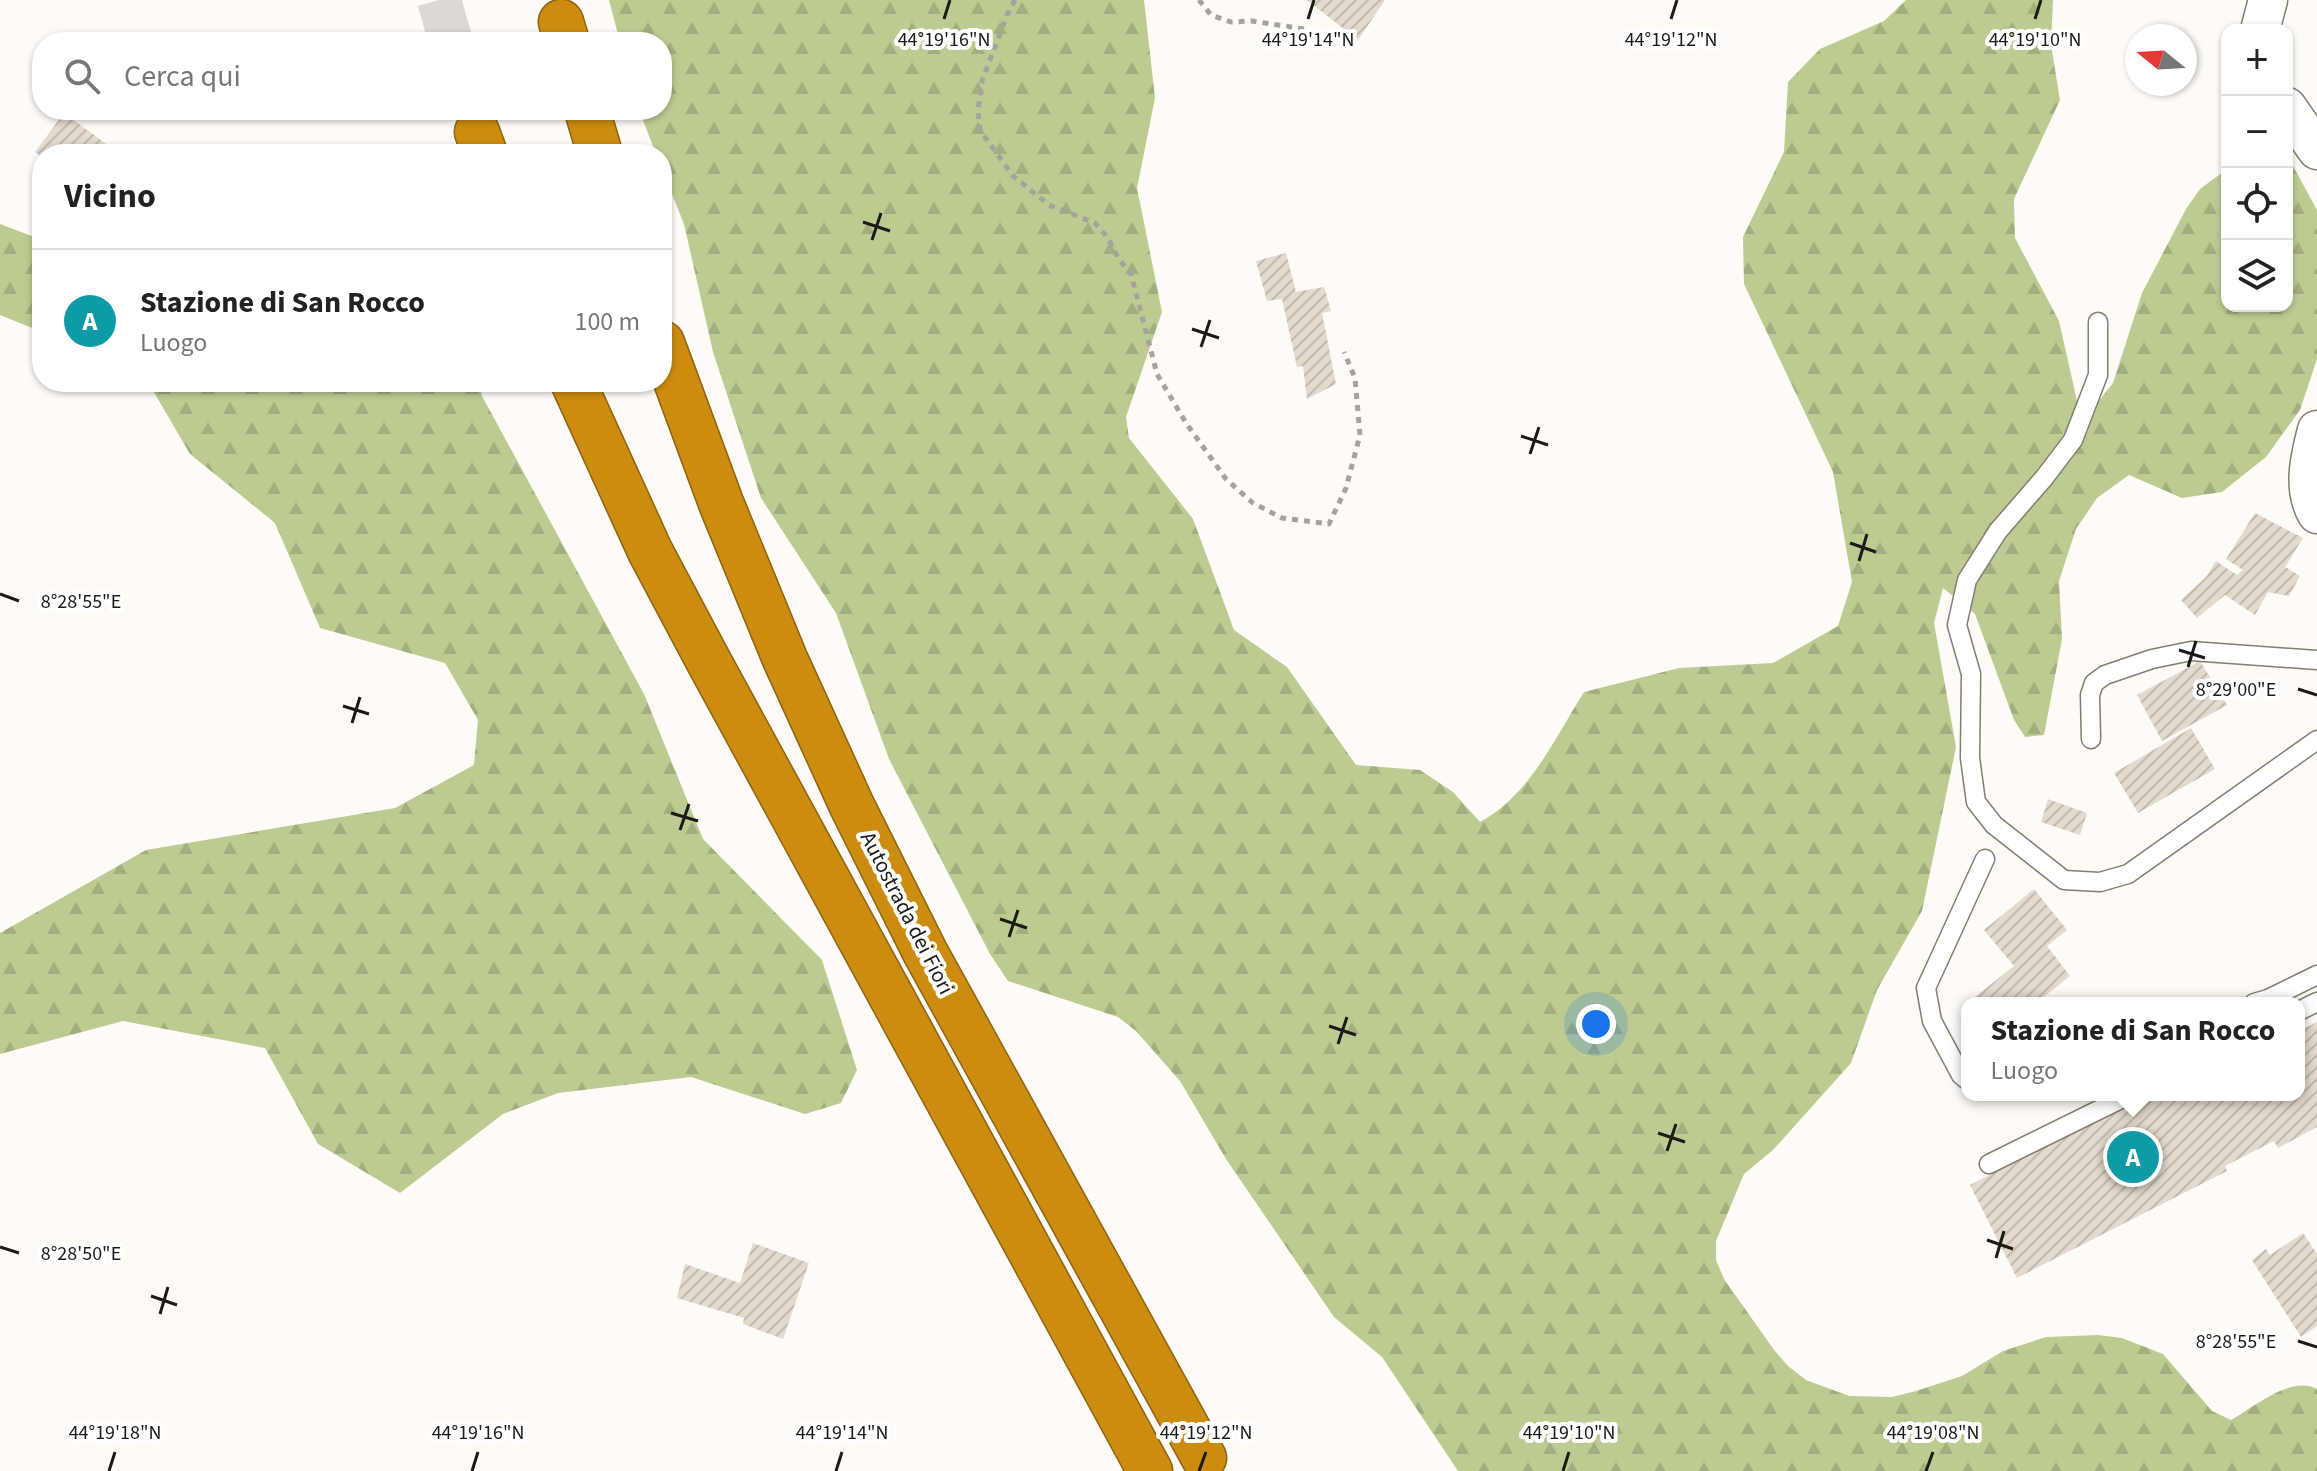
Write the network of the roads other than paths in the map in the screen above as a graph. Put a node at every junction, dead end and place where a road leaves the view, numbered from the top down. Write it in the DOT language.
graph roads {
  1 [pos="2268,0"];
  2 [pos="2262,24"];
  3 [pos="2293,116"];
  4 [pos="590,120"];
  5 [pos="597,144"];
  6 [pos="2317,150"];
  7 [pos="2098,322"];
  8 [pos="672,370"];
  9 [pos="578,392"];
  10 [pos="2317,430"];
  11 [pos="2313,508"];
  12 [pos="2317,660"];
  13 [pos="2091,739"];
  14 [pos="2317,740"];
  15 [pos="1985,859"];
  16 [pos="2317,975"];
  17 [pos="2272,997"];
  18 [pos="1961,1075"];
  19 [pos="2117,1101"];
  20 [pos="1989,1164"];
  21 [pos="1204,1458"];
  22 [pos="1150,1471"];
  1 -- 2 [label="street"];
  3 -- 6 [label="street"];
  4 -- 5 [label="highway"];
  7 -- 14 [label="lane"];
  8 -- 21 [label="highway, Autostrada dei Fiori"];
  9 -- 22 [label="highway"];
  10 -- 11 [label="street"];
  12 -- 13 [label="lane"];
  15 -- 18 [label="lane"];
  16 -- 17 [label="lane"];
  19 -- 20 [label="lane"];
}
